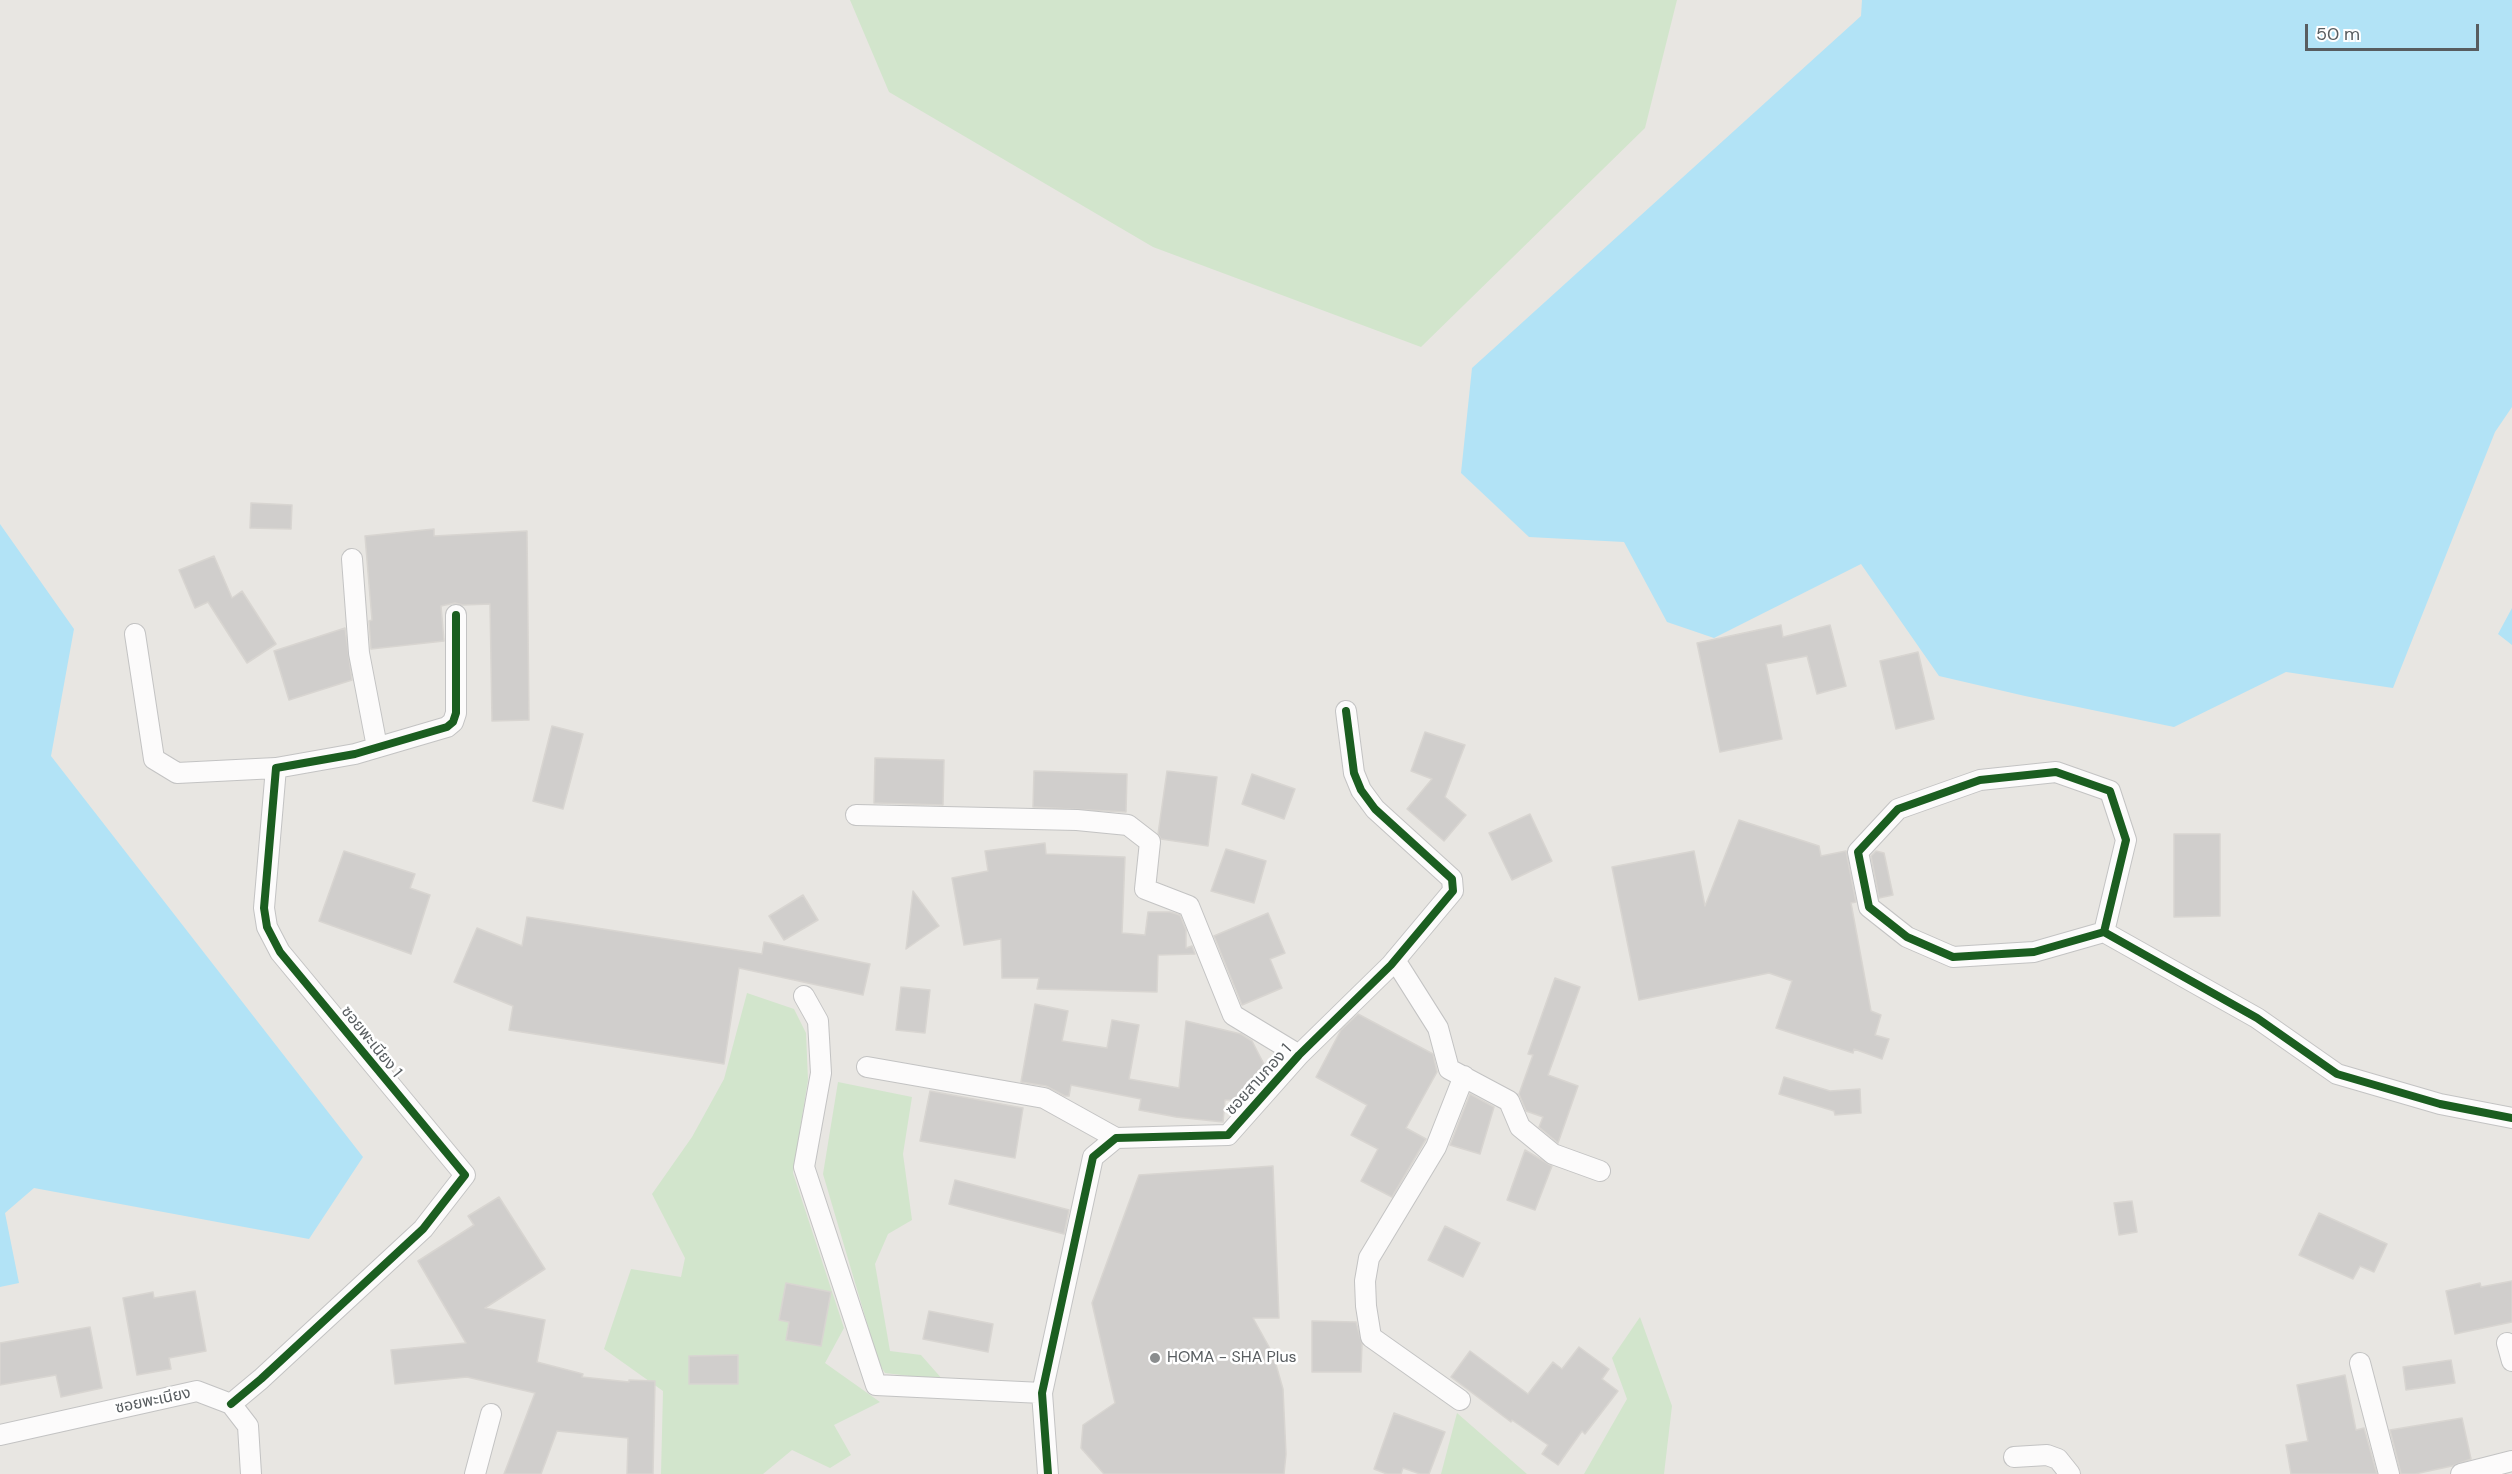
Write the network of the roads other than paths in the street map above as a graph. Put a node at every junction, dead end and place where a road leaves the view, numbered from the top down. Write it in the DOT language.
graph roads {
  1 [pos="352,559"];
  2 [pos="456,615"];
  3 [pos="135,634"];
  4 [pos="1346,711"];
  5 [pos="377,747"];
  6 [pos="276,768"];
  7 [pos="856,815"];
  8 [pos="2104,932"];
  9 [pos="1395,960"];
  10 [pos="804,996"];
  11 [pos="1299,1055"];
  12 [pos="867,1067"];
  13 [pos="1464,1076"];
  14 [pos="2512,1118"];
  15 [pos="1116,1138"];
  16 [pos="1600,1171"];
  17 [pos="2360,1363"];
  18 [pos="1042,1393"];
  19 [pos="1460,1400"];
  20 [pos="231,1404"];
  21 [pos="491,1414"];
  22 [pos="0,1435"];
  23 [pos="2014,1457"];
  24 [pos="2512,1461"];
  25 [pos="251,1474"];
  26 [pos="475,1474"];
  27 [pos="1048,1474"];
  28 [pos="2070,1474"];
  29 [pos="2389,1474"];
  30 [pos="2461,1474"];
  1 -- 5 [label="street"];
  2 -- 5 [label="street"];
  3 -- 6 [label="street"];
  4 -- 9 [label="street, ซอยสามกอง 1"];
  5 -- 6 [label="street"];
  6 -- 20 [label="street, ซอยพะเนียง 1"];
  7 -- 11 [label="street"];
  8 -- 8 [label="street"];
  8 -- 14 [label="street"];
  9 -- 11 [label="street, ซอยสามกอง 1"];
  9 -- 13 [label="street"];
  10 -- 18 [label="street"];
  11 -- 15 [label="street, ซอยสามกอง 1"];
  12 -- 15 [label="street"];
  13 -- 16 [label="street"];
  13 -- 19 [label="street"];
  15 -- 18 [label="street"];
  17 -- 29 [label="street"];
  18 -- 27 [label="street"];
  20 -- 22 [label="street, ซอยพะเนียง"];
  20 -- 25 [label="street"];
  21 -- 26 [label="street"];
  23 -- 28 [label="street"];
  24 -- 30 [label="street"];
}
